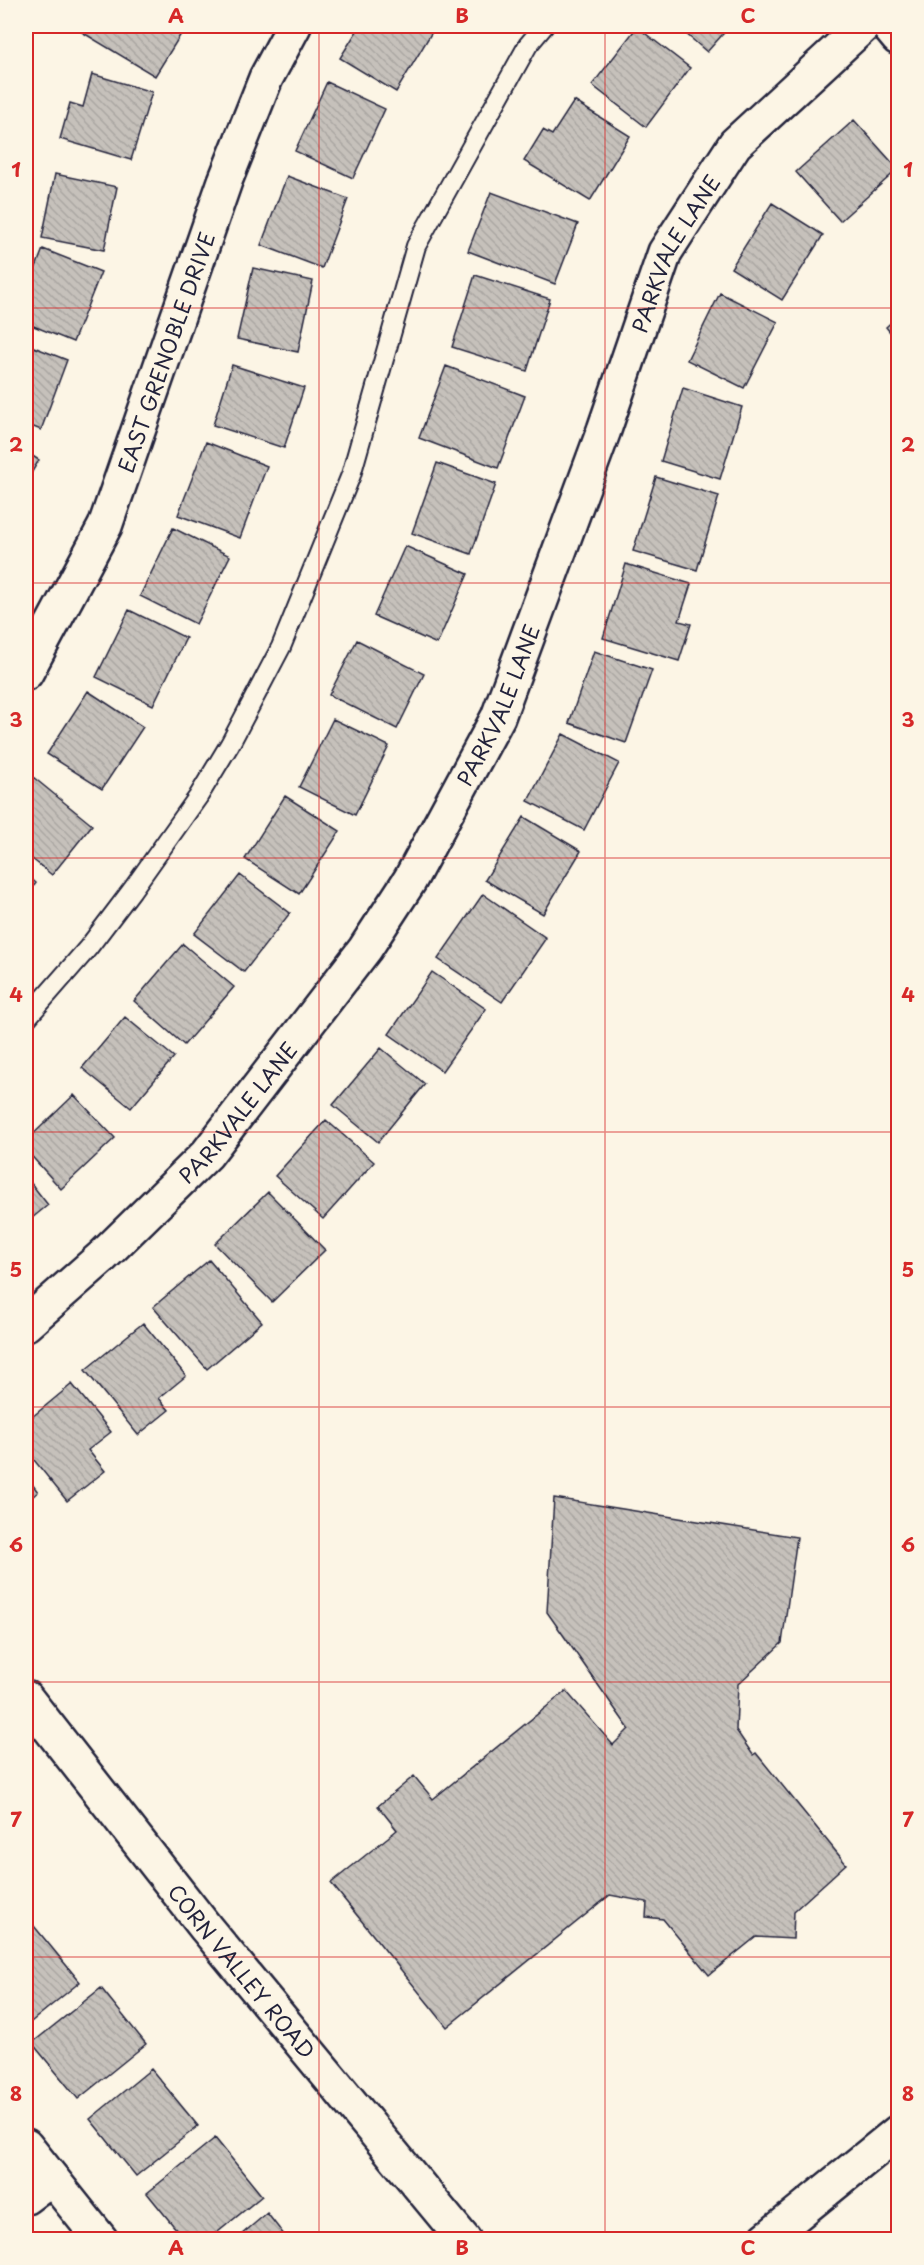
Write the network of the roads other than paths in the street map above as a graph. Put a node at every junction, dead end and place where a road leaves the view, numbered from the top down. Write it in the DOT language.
graph roads {
  1 [pos="294,26"];
  2 [pos="544,26"];
  3 [pos="863,26"];
  4 [pos="888,26"];
  5 [pos="898,38"];
  6 [pos="26,674"];
  7 [pos="26,1019"];
  8 [pos="26,1324"];
  9 [pos="26,1698"];
  10 [pos="898,2132"];
  11 [pos="26,2146"];
  12 [pos="38,2187"];
  13 [pos="101,2240"];
  14 [pos="464,2240"];
  15 [pos="765,2240"];
  1 -- 6 [label="street, EAST GRENOBLE DRIVE"];
  2 -- 7 [label="lane"];
  3 -- 8 [label="street, PARKVALE LANE"];
  4 -- 5 [label="street"];
  9 -- 14 [label="street, CORN VALLEY ROAD"];
  10 -- 15 [label="street"];
  11 -- 12 [label="street"];
  12 -- 13 [label="street"];
}
